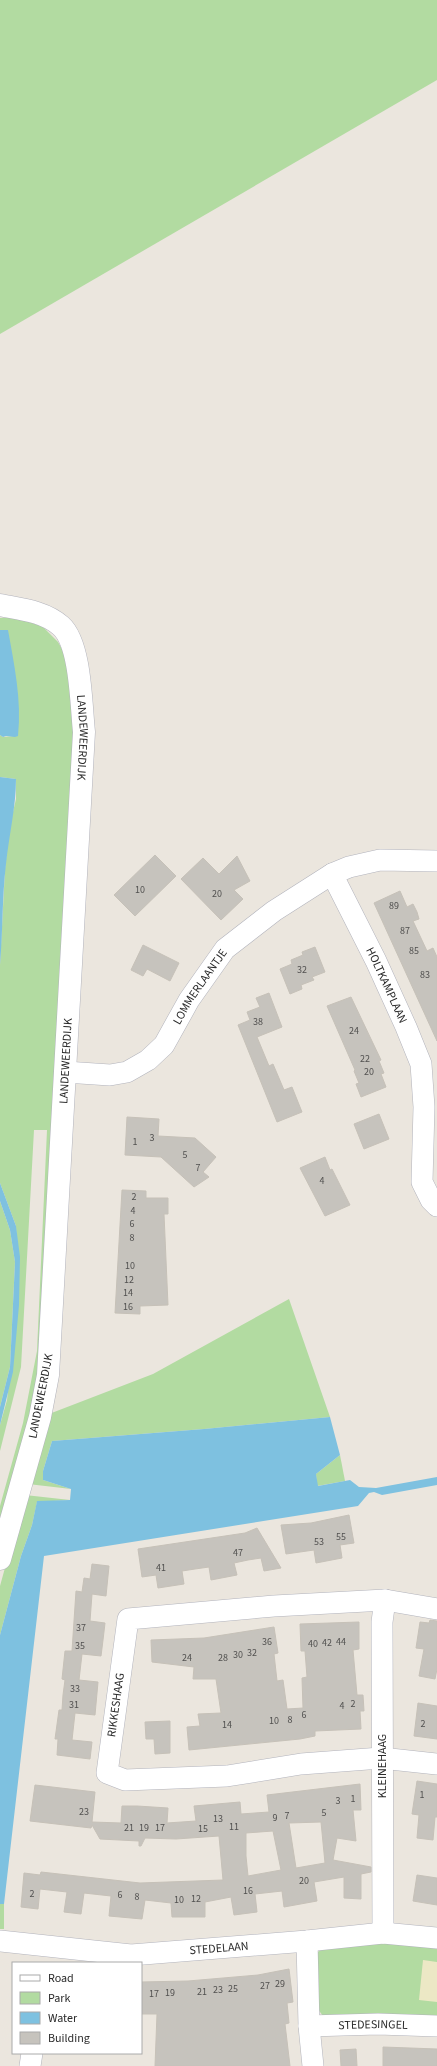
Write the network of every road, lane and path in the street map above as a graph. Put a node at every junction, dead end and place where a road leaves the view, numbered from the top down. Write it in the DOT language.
graph roads {
  1 [pos="0,605"];
  2 [pos="437,861"];
  3 [pos="332,874"];
  4 [pos="429,1062"];
  5 [pos="65,1072"];
  6 [pos="437,1206"];
  7 [pos="0,1559"];
  8 [pos="385,1600"];
  9 [pos="437,1609"];
  10 [pos="382,1758"];
  11 [pos="437,1764"];
  12 [pos="383,1933"];
  13 [pos="437,1938"];
  14 [pos="0,1941"];
  15 [pos="307,1941"];
  16 [pos="43,1955"];
  17 [pos="309,2026"];
  18 [pos="437,2026"];
  19 [pos="32,2054"];
  20 [pos="30,2066"];
  21 [pos="313,2066"];
  1 -- 5 [label="street, LANDEWEERDIJK"];
  2 -- 3 [label="street"];
  3 -- 4 [label="street, HOLTKAMPLAAN"];
  3 -- 5 [label="street, LOMMERLAANTJE"];
  4 -- 6 [label="street, HOLTKAMPLAAN"];
  5 -- 7 [label="street, LANDEWEERDIJK"];
  8 -- 9 [label="street"];
  8 -- 10 [label="street, KLEINEHAAG"];
  8 -- 10 [label="street, RIKKESHAAG"];
  10 -- 11 [label="street"];
  10 -- 12 [label="street, KLEINEHAAG"];
  12 -- 13 [label="street, STEDELAAN"];
  12 -- 15 [label="street, STEDELAAN"];
  14 -- 16 [label="street, STEDELAAN"];
  15 -- 16 [label="street, STEDELAAN"];
  15 -- 17 [label="street"];
  17 -- 18 [label="street, STEDESINGEL"];
  17 -- 21 [label="street"];
  19 -- 20 [label="street"];
}
